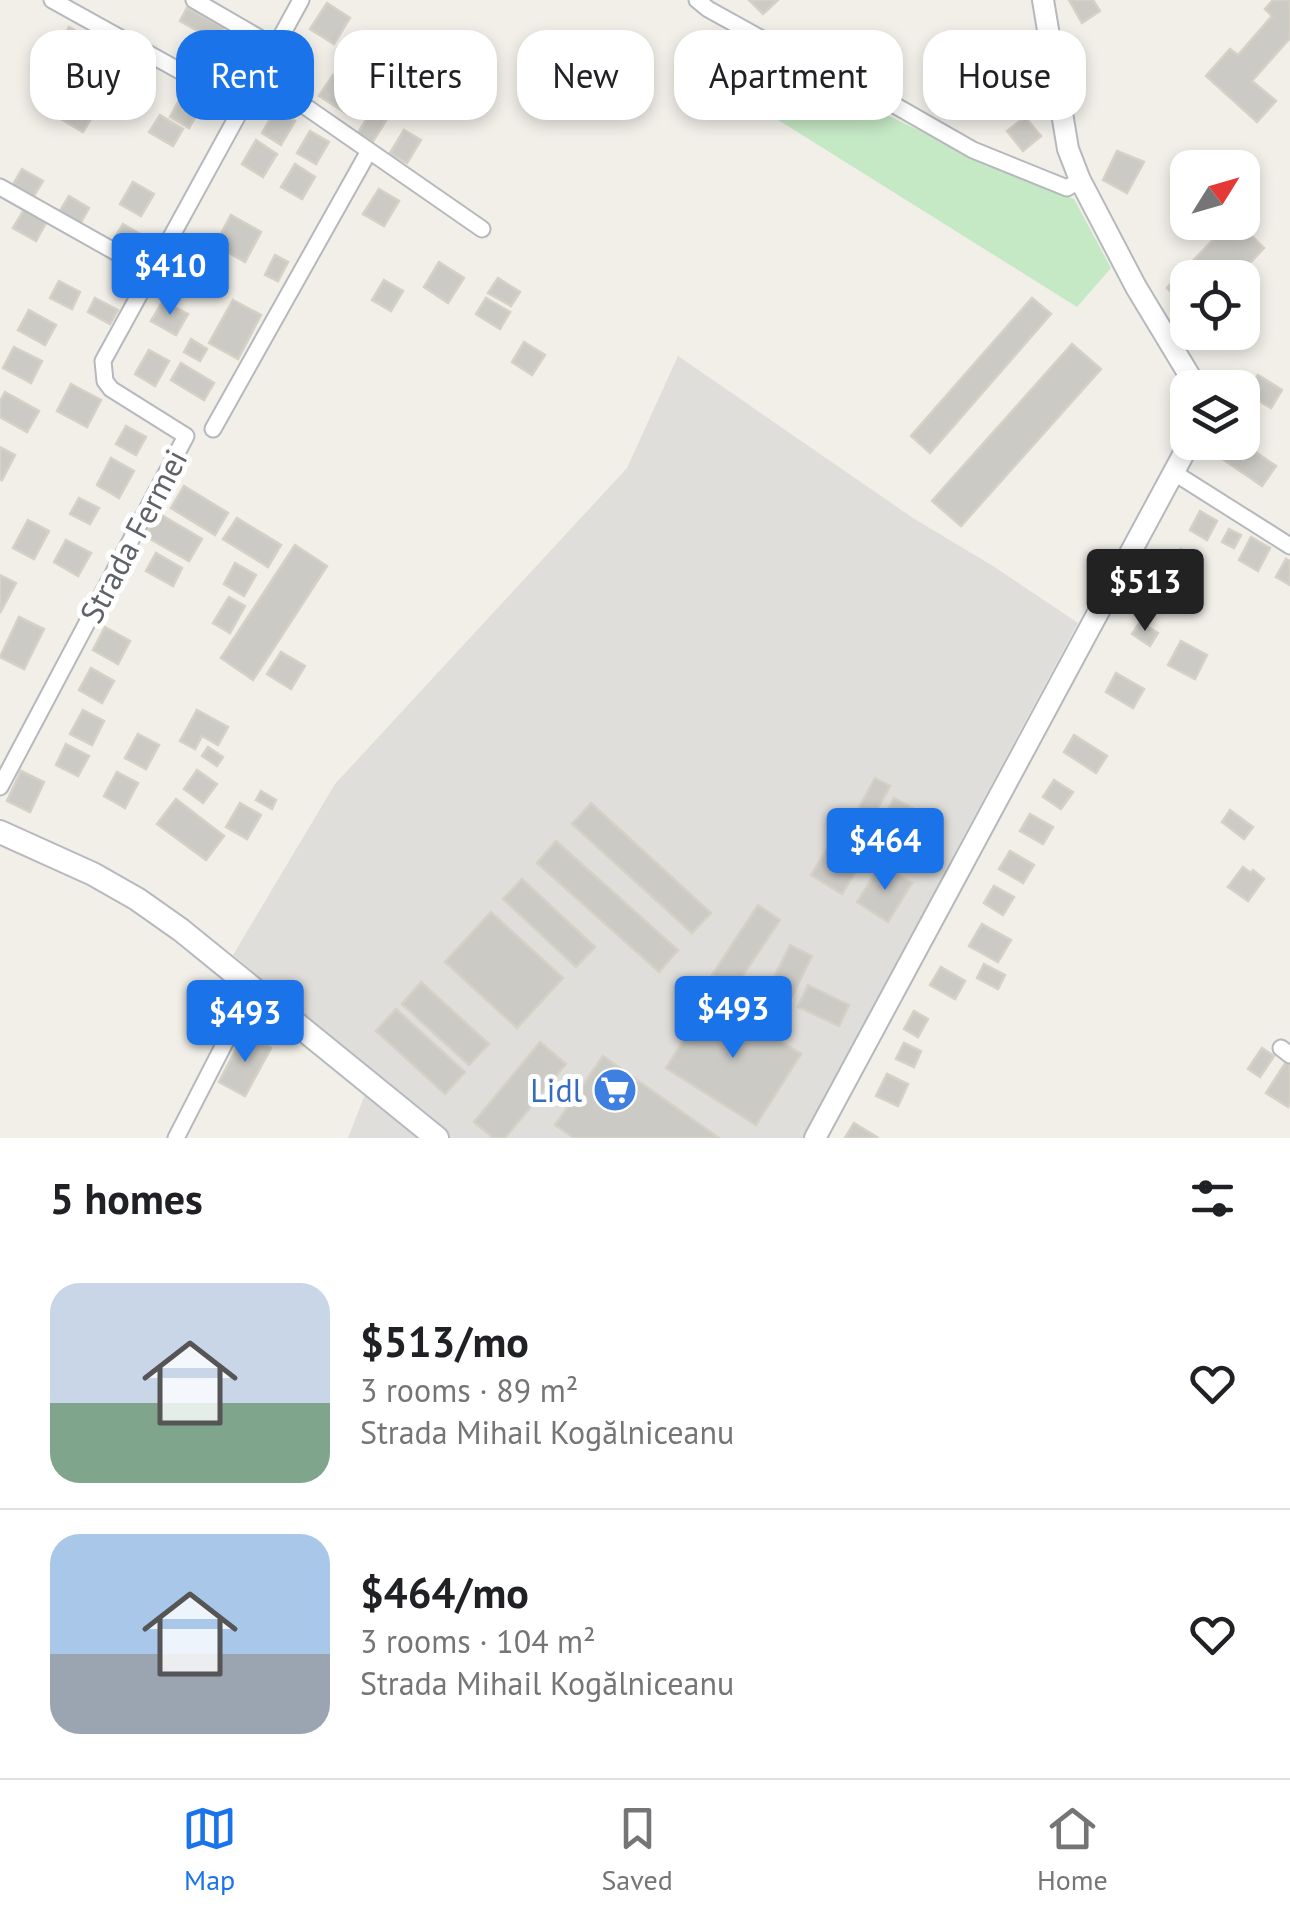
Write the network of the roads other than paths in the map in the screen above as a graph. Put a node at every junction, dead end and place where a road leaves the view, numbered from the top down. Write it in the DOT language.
graph roads {
  1 [pos="52,0"];
  2 [pos="194,0"];
  3 [pos="301,0"];
  4 [pos="1043,0"];
  5 [pos="702,4"];
  6 [pos="246,30"];
  7 [pos="284,30"];
  8 [pos="176,69"];
  9 [pos="314,113"];
  10 [pos="234,120"];
  11 [pos="369,151"];
  12 [pos="1080,180"];
  13 [pos="0,187"];
  14 [pos="482,229"];
  15 [pos="152,272"];
  16 [pos="1186,370"];
  17 [pos="213,429"];
  18 [pos="1180,460"];
  19 [pos="1173,472"];
  20 [pos="1290,546"];
  21 [pos="0,787"];
  22 [pos="0,832"];
  23 [pos="253,988"];
  24 [pos="176,1138"];
  25 [pos="436,1138"];
  26 [pos="815,1138"];
  1 -- 8 [label="street"];
  2 -- 6 [label="street"];
  3 -- 7 [label="street, Strada Fermei"];
  4 -- 12 [label="street"];
  5 -- 12 [label="street"];
  9 -- 11 [label="street"];
  10 -- 15 [label="street, Strada Fermei"];
  11 -- 14 [label="street"];
  11 -- 17 [label="street"];
  12 -- 16 [label="street"];
  13 -- 15 [label="street"];
  15 -- 21 [label="street, Strada Fermei"];
  18 -- 19 [label="street"];
  19 -- 20 [label="street"];
  19 -- 26 [label="street"];
  22 -- 23 [label="main road"];
  23 -- 24 [label="street"];
  23 -- 25 [label="main road"];
}
